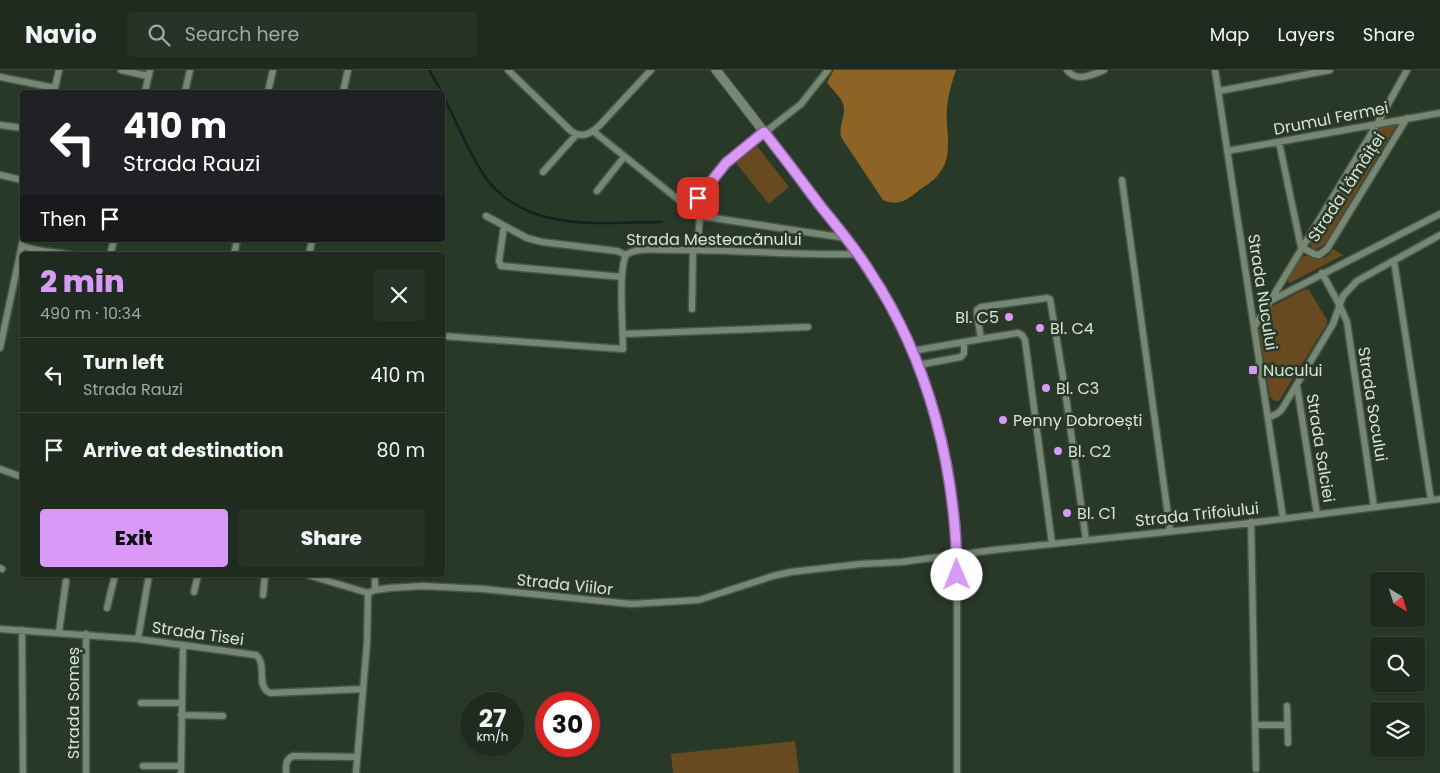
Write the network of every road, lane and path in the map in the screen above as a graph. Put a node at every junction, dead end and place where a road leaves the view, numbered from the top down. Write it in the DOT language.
graph roads {
  1 [pos="59,70"];
  2 [pos="121,70"];
  3 [pos="190,70"];
  4 [pos="273,70"];
  5 [pos="348,70"];
  6 [pos="508,70"];
  7 [pos="651,70"];
  8 [pos="716,70"];
  9 [pos="828,70"];
  10 [pos="1067,70"];
  11 [pos="1104,70"];
  12 [pos="1215,70"];
  13 [pos="1330,70"];
  14 [pos="1407,70"];
  15 [pos="149,73"];
  16 [pos="0,77"];
  17 [pos="55,90"];
  18 [pos="145,90"];
  19 [pos="185,90"];
  20 [pos="268,90"];
  21 [pos="343,90"];
  22 [pos="1218,91"];
  23 [pos="1440,112"];
  24 [pos="1407,118"];
  25 [pos="1377,124"];
  26 [pos="0,125"];
  27 [pos="20,128"];
  28 [pos="764,132"];
  29 [pos="590,133"];
  30 [pos="576,135"];
  31 [pos="1279,142"];
  32 [pos="1227,151"];
  33 [pos="624,157"];
  34 [pos="543,172"];
  35 [pos="0,175"];
  36 [pos="20,180"];
  37 [pos="1122,180"];
  38 [pos="597,191"];
  39 [pos="690,209"];
  40 [pos="1440,214"];
  41 [pos="486,216"];
  42 [pos="700,216"];
  43 [pos="504,226"];
  44 [pos="1440,235"];
  45 [pos="846,238"];
  46 [pos="23,243"];
  47 [pos="1301,247"];
  48 [pos="694,249"];
  49 [pos="41,252"];
  50 [pos="41,252"];
  51 [pos="56,252"];
  52 [pos="859,254"];
  53 [pos="626,255"];
  54 [pos="20,257"];
  55 [pos="1394,261"];
  56 [pos="1322,273"];
  57 [pos="622,277"];
  58 [pos="1269,301"];
  59 [pos="1340,306"];
  60 [pos="692,309"];
  61 [pos="808,326"];
  62 [pos="1254,326"];
  63 [pos="623,334"];
  64 [pos="445,336"];
  65 [pos="981,339"];
  66 [pos="964,342"];
  67 [pos="0,348"];
  68 [pos="912,351"];
  69 [pos="918,365"];
  70 [pos="1297,386"];
  71 [pos="1268,418"];
  72 [pos="0,469"];
  73 [pos="20,476"];
  74 [pos="1440,499"];
  75 [pos="1431,500"];
  76 [pos="1374,507"];
  77 [pos="1317,514"];
  78 [pos="1283,518"];
  79 [pos="1251,522"];
  80 [pos="1170,530"];
  81 [pos="1086,540"];
  82 [pos="1052,544"];
  83 [pos="957,555"];
  84 [pos="114,577"];
  85 [pos="149,577"];
  86 [pos="198,577"];
  87 [pos="265,577"];
  88 [pos="316,577"];
  89 [pos="375,577"];
  90 [pos="66,581"];
  91 [pos="372,591"];
  92 [pos="194,592"];
  93 [pos="263,595"];
  94 [pos="107,608"];
  95 [pos="0,629"];
  96 [pos="22,630"];
  97 [pos="59,632"];
  98 [pos="86,634"];
  99 [pos="138,639"];
  100 [pos="183,645"];
  101 [pos="363,689"];
  102 [pos="141,703"];
  103 [pos="182,703"];
  104 [pos="1287,706"];
  105 [pos="181,715"];
  106 [pos="222,716"];
  107 [pos="1255,725"];
  108 [pos="1288,725"];
  109 [pos="1288,743"];
  110 [pos="357,757"];
  111 [pos="142,766"];
  112 [pos="181,769"];
  113 [pos="1256,769"];
  114 [pos="22,773"];
  115 [pos="86,773"];
  116 [pos="286,773"];
  117 [pos="356,773"];
  118 [pos="957,773"];
  1 -- 17 [label="street"];
  2 -- 15 [label="street"];
  3 -- 19 [label="street"];
  4 -- 20 [label="street"];
  5 -- 21 [label="street"];
  6 -- 30 [label="street"];
  7 -- 29 [label="street"];
  8 -- 28 [label="street"];
  9 -- 28 [label="street"];
  10 -- 11 [label="street"];
  12 -- 22 [label="street, Strada Nucului"];
  13 -- 22 [label="street"];
  14 -- 25 [label="street, Strada Lămâiței"];
  15 -- 18 [label="street"];
  16 -- 17 [label="street"];
  22 -- 32 [label="street, Strada Nucului"];
  23 -- 24 [label="street, Drumul Fermei"];
  24 -- 25 [label="street, Drumul Fermei"];
  24 -- 47 [label="street, Strada Lămâiței"];
  25 -- 31 [label="street, Drumul Fermei"];
  25 -- 47 [label="street, Strada Lămâiței"];
  26 -- 27 [label="street"];
  28 -- 39 [label="street"];
  28 -- 45 [label="street"];
  29 -- 30 [label="street"];
  29 -- 33 [label="street"];
  30 -- 34 [label="street"];
  31 -- 32 [label="street, Drumul Fermei"];
  31 -- 47 [label="street"];
  32 -- 62 [label="street, Strada Nucului"];
  33 -- 38 [label="street"];
  33 -- 39 [label="street"];
  35 -- 36 [label="street"];
  37 -- 80 [label="street"];
  39 -- 42 [label="street"];
  40 -- 56 [label="street"];
  41 -- 43 [label="street, Strada Mesteacănului"];
  42 -- 45 [label="street"];
  42 -- 48 [label="street"];
  43 -- 53 [label="street, Strada Mesteacănului"];
  43 -- 57 [label="street"];
  44 -- 55 [label="street"];
  45 -- 52 [label="street"];
  46 -- 49 [label="street"];
  47 -- 58 [label="street, Strada Lămâiței"];
  48 -- 52 [label="street, Strada Mesteacănului"];
  48 -- 53 [label="street, Strada Mesteacănului"];
  48 -- 60 [label="street"];
  50 -- 51 [label="street"];
  52 -- 68 [label="street"];
  53 -- 57 [label="street"];
  54 -- 67 [label="street"];
  55 -- 59 [label="street"];
  55 -- 75 [label="street"];
  56 -- 58 [label="street"];
  56 -- 59 [label="street, Strada Socului"];
  57 -- 63 [label="street"];
  58 -- 62 [label="street, Strada Lămâiței"];
  59 -- 70 [label="street"];
  59 -- 76 [label="street, Strada Socului"];
  61 -- 63 [label="street"];
  62 -- 71 [label="street, Strada Nucului"];
  63 -- 64 [label="street"];
  65 -- 66 [label="street"];
  65 -- 81 [label="street"];
  65 -- 82 [label="street"];
  66 -- 68 [label="street"];
  66 -- 69 [label="street"];
  68 -- 69 [label="street"];
  69 -- 83 [label="street"];
  70 -- 71 [label="street"];
  70 -- 77 [label="street, Strada Salciei"];
  71 -- 78 [label="street, Strada Nucului"];
  72 -- 73 [label="street"];
  74 -- 75 [label="street, Strada Trifoiului"];
  75 -- 76 [label="street, Strada Trifoiului"];
  76 -- 77 [label="street, Strada Trifoiului"];
  77 -- 78 [label="street, Strada Trifoiului"];
  78 -- 79 [label="street, Strada Trifoiului"];
  79 -- 80 [label="street, Strada Trifoiului"];
  79 -- 107 [label="street"];
  80 -- 81 [label="street, Strada Trifoiului"];
  81 -- 82 [label="street, Strada Trifoiului"];
  82 -- 83 [label="street, Strada Trifoiului"];
  83 -- 91 [label="street, Strada Viilor"];
  83 -- 118 [label="street"];
  84 -- 94 [label="street"];
  85 -- 99 [label="street"];
  86 -- 92 [label="street"];
  87 -- 93 [label="street"];
  88 -- 91 [label="street"];
  89 -- 91 [label="street"];
  90 -- 97 [label="street"];
  91 -- 101 [label="street"];
  95 -- 96 [label="street, Strada Tisei"];
  96 -- 97 [label="street, Strada Tisei"];
  96 -- 114 [label="street"];
  97 -- 98 [label="street, Strada Tisei"];
  98 -- 99 [label="street, Strada Tisei"];
  98 -- 115 [label="street, Strada Someș"];
  99 -- 100 [label="street, Strada Tisei"];
  100 -- 101 [label="street, Strada Tisei"];
  100 -- 103 [label="street"];
  101 -- 110 [label="street"];
  102 -- 103 [label="street"];
  103 -- 105 [label="street"];
  104 -- 108 [label="street"];
  105 -- 106 [label="street"];
  105 -- 112 [label="street"];
  107 -- 108 [label="street"];
  107 -- 113 [label="street"];
  108 -- 109 [label="street"];
  110 -- 116 [label="street"];
  110 -- 117 [label="street"];
  111 -- 112 [label="street"];
}
